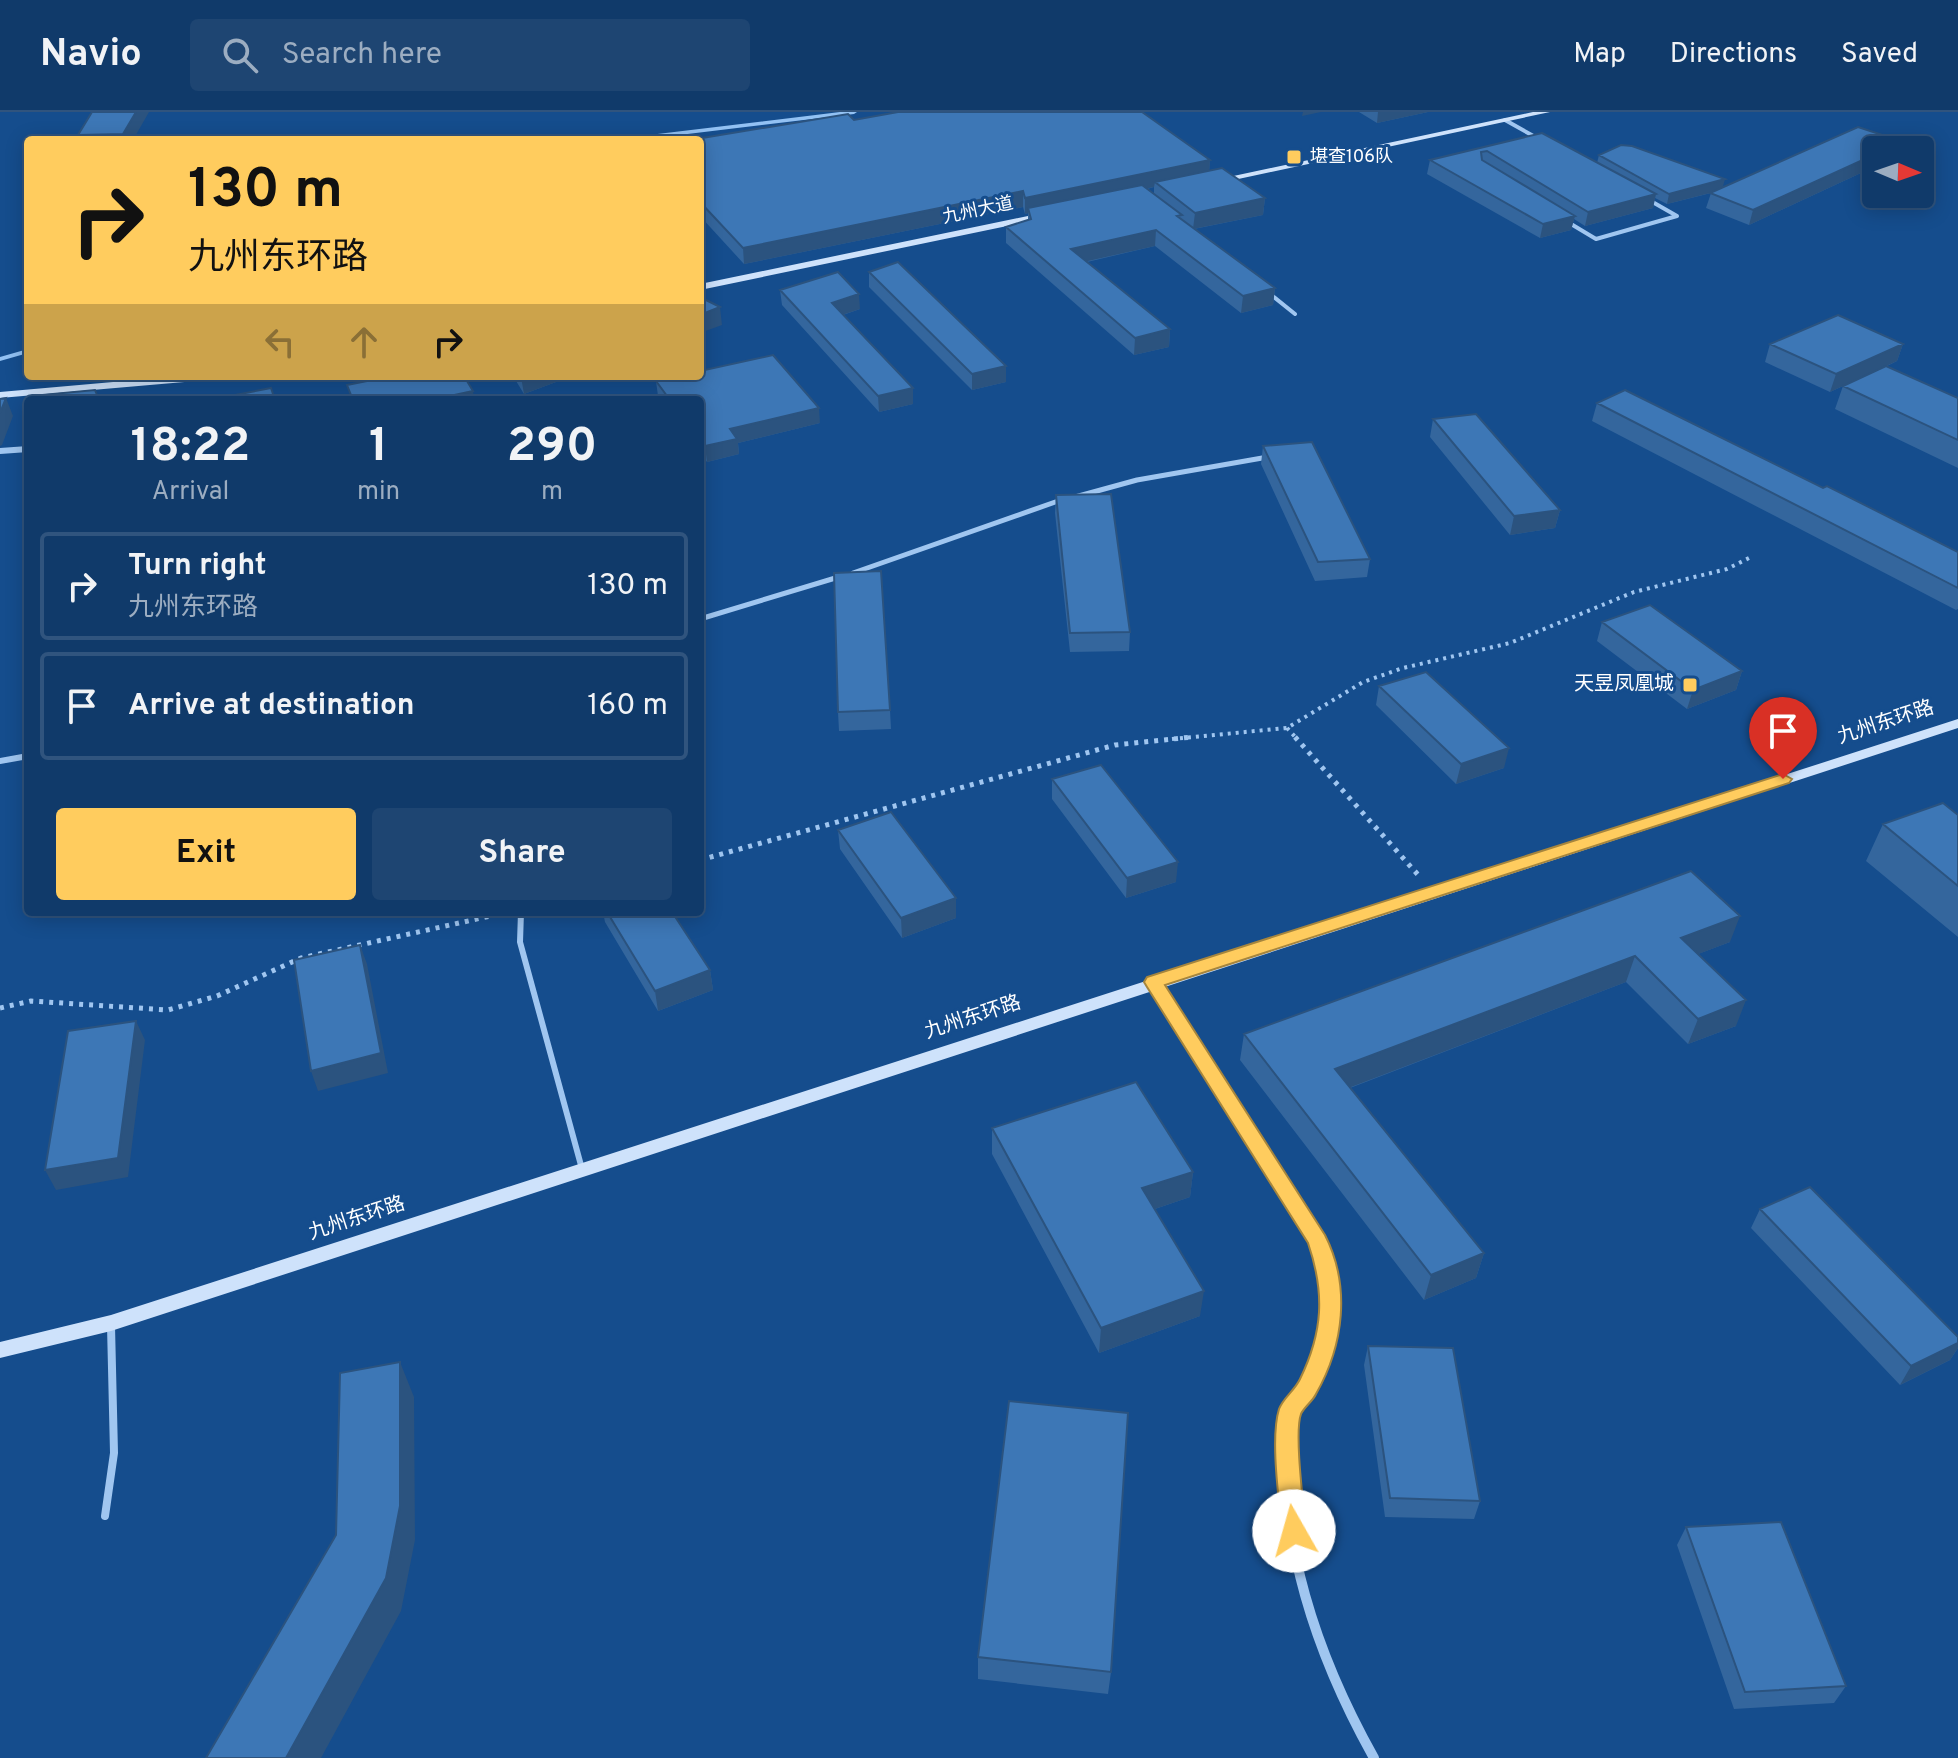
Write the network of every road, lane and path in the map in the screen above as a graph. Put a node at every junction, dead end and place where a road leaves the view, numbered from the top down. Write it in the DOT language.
graph roads {
  1 [pos="1546,112"];
  2 [pos="1505,116"];
  3 [pos="1545,142"];
  4 [pos="1204,180"];
  5 [pos="1638,194"];
  6 [pos="1558,216"];
  7 [pos="704,279"];
  8 [pos="704,286"];
  9 [pos="1260,286"];
  10 [pos="1295,314"];
  11 [pos="54,380"];
  12 [pos="173,380"];
  13 [pos="0,385"];
  14 [pos="0,395"];
  15 [pos="24,449"];
  16 [pos="0,451"];
  17 [pos="1277,456"];
  18 [pos="1751,557"];
  19 [pos="704,618"];
  20 [pos="1958,723"];
  21 [pos="1287,728"];
  22 [pos="24,757"];
  23 [pos="0,761"];
  24 [pos="704,859"];
  25 [pos="1434,892"];
  26 [pos="491,916"];
  27 [pos="521,916"];
  28 [pos="1154,982"];
  29 [pos="0,1008"];
  30 [pos="582,1169"];
  31 [pos="111,1323"];
  32 [pos="0,1350"];
  33 [pos="105,1516"];
  34 [pos="1374,1758"];
  1 -- 2 [label="main road"];
  2 -- 3 [label="lane"];
  2 -- 4 [label="main road"];
  5 -- 6 [label="lane"];
  7 -- 8 [label="main road, 九州大道"];
  9 -- 10 [label="lane"];
  11 -- 13 [label="main road"];
  12 -- 14 [label="main road"];
  15 -- 16 [label="street"];
  17 -- 19 [label="lane"];
  18 -- 21 [label="path"];
  20 -- 25 [label="main road, 九州东环路"];
  21 -- 24 [label="path"];
  21 -- 25 [label="path"];
  22 -- 23 [label="lane"];
  25 -- 28 [label="main road, 九州东环路"];
  26 -- 29 [label="path"];
  27 -- 30 [label="lane"];
  28 -- 30 [label="main road, 九州东环路"];
  28 -- 34 [label="street"];
  30 -- 31 [label="main road, 九州东环路"];
  31 -- 32 [label="main road, 九州东环路"];
  31 -- 33 [label="lane"];
}
